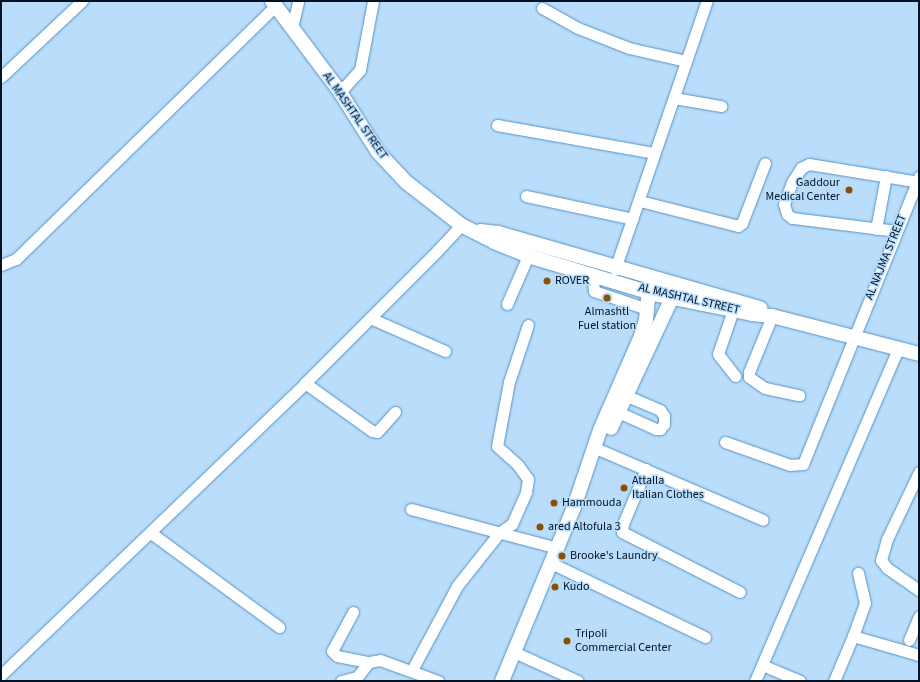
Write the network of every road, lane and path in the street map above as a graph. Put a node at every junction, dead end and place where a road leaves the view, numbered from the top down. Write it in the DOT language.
graph roads {
  1 [pos="82,1"];
  2 [pos="298,1"];
  3 [pos="374,1"];
  4 [pos="707,1"];
  5 [pos="274,3"];
  6 [pos="542,8"];
  7 [pos="292,28"];
  8 [pos="686,61"];
  9 [pos="1,77"];
  10 [pos="340,92"];
  11 [pos="674,98"];
  12 [pos="721,106"];
  13 [pos="497,125"];
  14 [pos="654,153"];
  15 [pos="765,163"];
  16 [pos="886,176"];
  17 [pos="918,180"];
  18 [pos="526,196"];
  19 [pos="640,201"];
  20 [pos="633,219"];
  21 [pos="466,228"];
  22 [pos="876,229"];
  23 [pos="897,231"];
  24 [pos="528,256"];
  25 [pos="1,265"];
  26 [pos="616,269"];
  27 [pos="592,274"];
  28 [pos="649,284"];
  29 [pos="675,291"];
  30 [pos="507,304"];
  31 [pos="647,309"];
  32 [pos="733,310"];
  33 [pos="772,316"];
  34 [pos="370,318"];
  35 [pos="528,325"];
  36 [pos="854,336"];
  37 [pos="898,349"];
  38 [pos="445,351"];
  39 [pos="919,354"];
  40 [pos="735,376"];
  41 [pos="305,383"];
  42 [pos="799,395"];
  43 [pos="627,396"];
  44 [pos="395,412"];
  45 [pos="618,412"];
  46 [pos="725,442"];
  47 [pos="600,450"];
  48 [pos="646,469"];
  49 [pos="919,472"];
  50 [pos="584,480"];
  51 [pos="411,509"];
  52 [pos="763,520"];
  53 [pos="151,533"];
  54 [pos="499,533"];
  55 [pos="558,548"];
  56 [pos="551,563"];
  57 [pos="858,573"];
  58 [pos="919,590"];
  59 [pos="740,592"];
  60 [pos="352,612"];
  61 [pos="919,616"];
  62 [pos="278,626"];
  63 [pos="852,636"];
  64 [pos="705,637"];
  65 [pos="909,640"];
  66 [pos="514,652"];
  67 [pos="919,655"];
  68 [pos="369,662"];
  69 [pos="762,665"];
  70 [pos="412,670"];
  71 [pos="1,675"];
  72 [pos="1,679"];
  73 [pos="355,679"];
  74 [pos="5,681"];
  75 [pos="341,681"];
  76 [pos="438,681"];
  77 [pos="502,681"];
  78 [pos="578,681"];
  79 [pos="755,681"];
  80 [pos="800,681"];
  81 [pos="834,681"];
  1 -- 9 [label="street"];
  2 -- 7 [label="street"];
  3 -- 10 [label="street"];
  4 -- 8 [label="street"];
  5 -- 7 [label="main road, AL MASHTAL STREET"];
  5 -- 25 [label="street"];
  6 -- 8 [label="street"];
  7 -- 10 [label="main road, AL MASHTAL STREET"];
  8 -- 11 [label="street"];
  10 -- 21 [label="main road, AL MASHTAL STREET"];
  11 -- 12 [label="street"];
  11 -- 14 [label="street"];
  13 -- 14 [label="street"];
  14 -- 19 [label="street"];
  15 -- 19 [label="street"];
  16 -- 17 [label="street"];
  16 -- 22 [label="street"];
  16 -- 22 [label="street"];
  17 -- 23 [label="street, AL NAJMA STREET"];
  18 -- 20 [label="street"];
  19 -- 20 [label="street"];
  20 -- 26 [label="street"];
  21 -- 24 [label="main road, AL MASHTAL STREET"];
  21 -- 26 [label="main road, AL MASHTAL STREET"];
  21 -- 34 [label="street"];
  22 -- 23 [label="street"];
  23 -- 36 [label="street, AL NAJMA STREET"];
  24 -- 27 [label="main road, AL MASHTAL STREET"];
  24 -- 30 [label="street"];
  26 -- 28 [label="main road, AL MASHTAL STREET"];
  27 -- 28 [label="main road, AL MASHTAL STREET"];
  27 -- 31 [label="street"];
  28 -- 29 [label="main road, AL MASHTAL STREET"];
  28 -- 31 [label="main road"];
  29 -- 32 [label="main road, AL MASHTAL STREET"];
  29 -- 33 [label="main road, AL MASHTAL STREET"];
  29 -- 43 [label="main road"];
  31 -- 50 [label="main road"];
  32 -- 33 [label="main road, AL MASHTAL STREET"];
  32 -- 40 [label="street"];
  33 -- 36 [label="main road, AL MASHTAL STREET"];
  33 -- 42 [label="street"];
  34 -- 38 [label="street"];
  34 -- 41 [label="street"];
  35 -- 54 [label="street"];
  36 -- 37 [label="main road, AL MASHTAL STREET"];
  36 -- 46 [label="street, AL NAJMA STREET"];
  37 -- 39 [label="main road, AL MASHTAL STREET"];
  37 -- 69 [label="street"];
  41 -- 44 [label="street"];
  41 -- 53 [label="street"];
  43 -- 45 [label="main road"];
  43 -- 45 [label="street"];
  45 -- 47 [label="main road"];
  47 -- 48 [label="street"];
  47 -- 50 [label="main road"];
  48 -- 52 [label="street"];
  48 -- 59 [label="street"];
  49 -- 58 [label="street"];
  50 -- 55 [label="main road"];
  51 -- 54 [label="street"];
  53 -- 62 [label="street"];
  53 -- 71 [label="street"];
  54 -- 55 [label="street"];
  54 -- 70 [label="street"];
  55 -- 56 [label="main road"];
  56 -- 64 [label="street"];
  56 -- 66 [label="main road"];
  57 -- 63 [label="street"];
  60 -- 68 [label="street"];
  61 -- 65 [label="street"];
  63 -- 67 [label="street"];
  63 -- 81 [label="street"];
  66 -- 77 [label="main road"];
  66 -- 78 [label="street"];
  68 -- 70 [label="street"];
  68 -- 73 [label="street"];
  69 -- 79 [label="street"];
  69 -- 80 [label="street"];
  70 -- 76 [label="street"];
  72 -- 74 [label="street"];
  73 -- 75 [label="street"];
}
